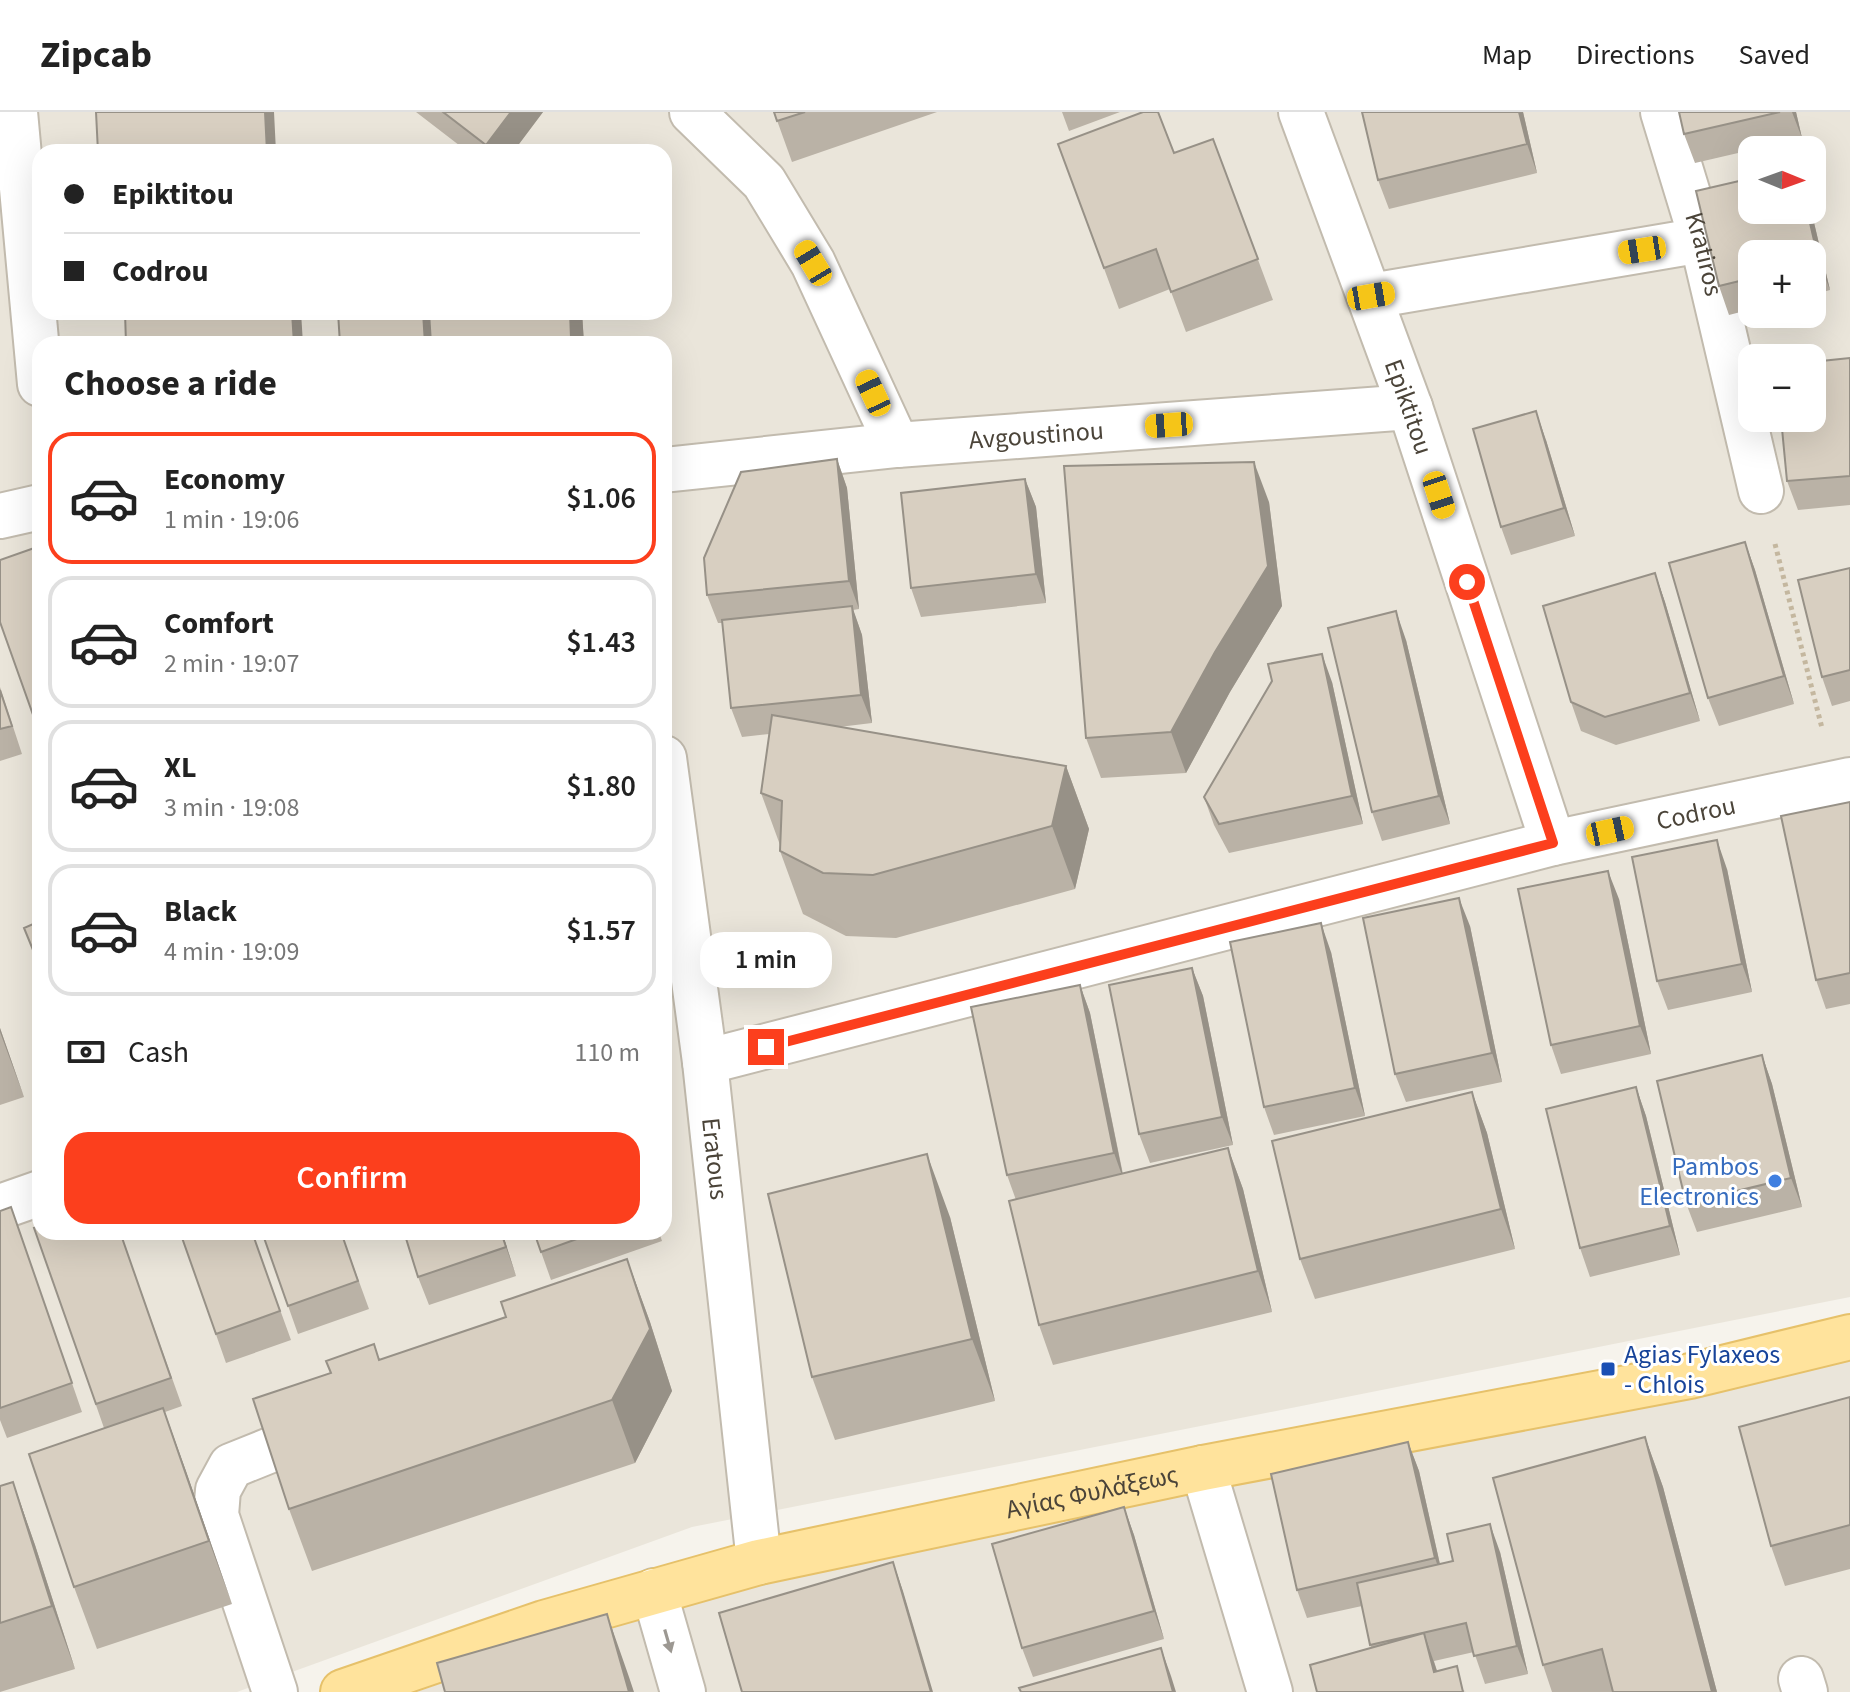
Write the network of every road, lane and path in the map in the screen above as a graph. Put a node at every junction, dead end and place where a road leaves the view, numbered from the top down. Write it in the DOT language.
graph roads {
  1 [pos="15,112"];
  2 [pos="692,112"];
  3 [pos="1301,112"];
  4 [pos="1663,112"];
  5 [pos="1702,240"];
  6 [pos="1371,296"];
  7 [pos="32,297"];
  8 [pos="1410,407"];
  9 [pos="897,445"];
  10 [pos="672,469"];
  11 [pos="1761,491"];
  12 [pos="32,509"];
  13 [pos="0,516"];
  14 [pos="1843,782"];
  15 [pos="1553,843"];
  16 [pos="672,877"];
  17 [pos="678,966"];
  18 [pos="705,1062"];
  19 [pos="32,1196"];
  20 [pos="0,1207"];
  21 [pos="1850,1337"];
  22 [pos="360,1414"];
  23 [pos="1203,1468"];
  24 [pos="759,1562"];
  25 [pos="654,1591"];
  26 [pos="275,1692"];
  27 [pos="343,1692"];
  28 [pos="683,1692"];
  29 [pos="1270,1692"];
  1 -- 7 [label="street"];
  2 -- 9 [label="street"];
  3 -- 6 [label="street, Epiktitou"];
  4 -- 5 [label="street, Kratiros"];
  5 -- 6 [label="street"];
  5 -- 11 [label="street, Kratiros"];
  6 -- 8 [label="street, Epiktitou"];
  8 -- 9 [label="street, Avgoustinou"];
  8 -- 15 [label="street, Epiktitou"];
  9 -- 10 [label="street, Avgoustinou"];
  11 -- 14 [label="path"];
  12 -- 13 [label="street"];
  14 -- 15 [label="street, Codrou"];
  15 -- 18 [label="street, Codrou"];
  16 -- 17 [label="street, Eratous"];
  17 -- 18 [label="street, Eratous"];
  18 -- 24 [label="street, Eratous"];
  19 -- 20 [label="street"];
  21 -- 23 [label="main road, Αγίας Φυλάξεως"];
  22 -- 26 [label="street"];
  23 -- 24 [label="main road, Αγίας Φυλάξεως"];
  23 -- 29 [label="street"];
  24 -- 25 [label="main road, Αγίας Φυλάξεως"];
  25 -- 27 [label="main road, Αγίας Φυλάξεως"];
  25 -- 28 [label="street, one-way"];
}
